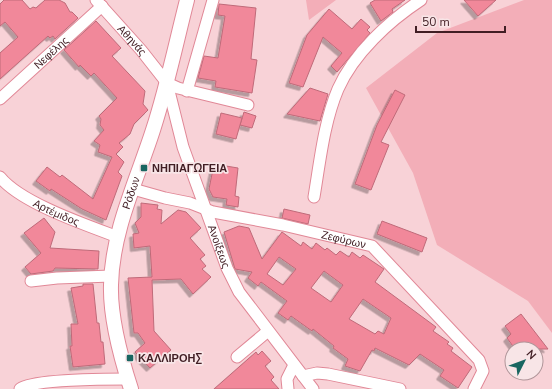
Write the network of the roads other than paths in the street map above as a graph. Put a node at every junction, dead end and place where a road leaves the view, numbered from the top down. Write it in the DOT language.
graph roads {
  1 [pos="187,0"];
  2 [pos="213,0"];
  3 [pos="421,0"];
  4 [pos="99,3"];
  5 [pos="166,83"];
  6 [pos="187,91"];
  7 [pos="0,98"];
  8 [pos="248,105"];
  9 [pos="0,177"];
  10 [pos="133,189"];
  11 [pos="314,197"];
  12 [pos="206,210"];
  13 [pos="118,237"];
  14 [pos="111,276"];
  15 [pos="31,281"];
  16 [pos="268,331"];
  17 [pos="237,357"];
  18 [pos="294,365"];
  19 [pos="303,376"];
  20 [pos="129,384"];
  21 [pos="20,389"];
  22 [pos="288,389"];
  23 [pos="313,389"];
  24 [pos="400,389"];
  25 [pos="474,389"];
  1 -- 5 [label="street, Ρόδων"];
  2 -- 6 [label="street"];
  3 -- 11 [label="street"];
  4 -- 5 [label="street, Αθηνάς"];
  4 -- 7 [label="street, Νεφέλης"];
  5 -- 6 [label="street"];
  5 -- 10 [label="street, Ρόδων"];
  5 -- 12 [label="street, Ανοίξεως"];
  6 -- 8 [label="street"];
  9 -- 13 [label="street, Αρτέμιδος"];
  10 -- 12 [label="street, Ζεφύρων"];
  10 -- 13 [label="street, Ρόδων"];
  12 -- 16 [label="street, Ανοίξεως"];
  12 -- 25 [label="street, Ζεφύρων"];
  13 -- 14 [label="street, Ρόδων"];
  14 -- 15 [label="street"];
  14 -- 20 [label="street, Ρόδων"];
  16 -- 17 [label="street"];
  16 -- 18 [label="street, Ανοίξεως"];
  18 -- 19 [label="street, Ανοίξεως"];
  18 -- 22 [label="street"];
  19 -- 23 [label="street, Ανοίξεως"];
  19 -- 24 [label="street"];
  20 -- 21 [label="street"];
}
